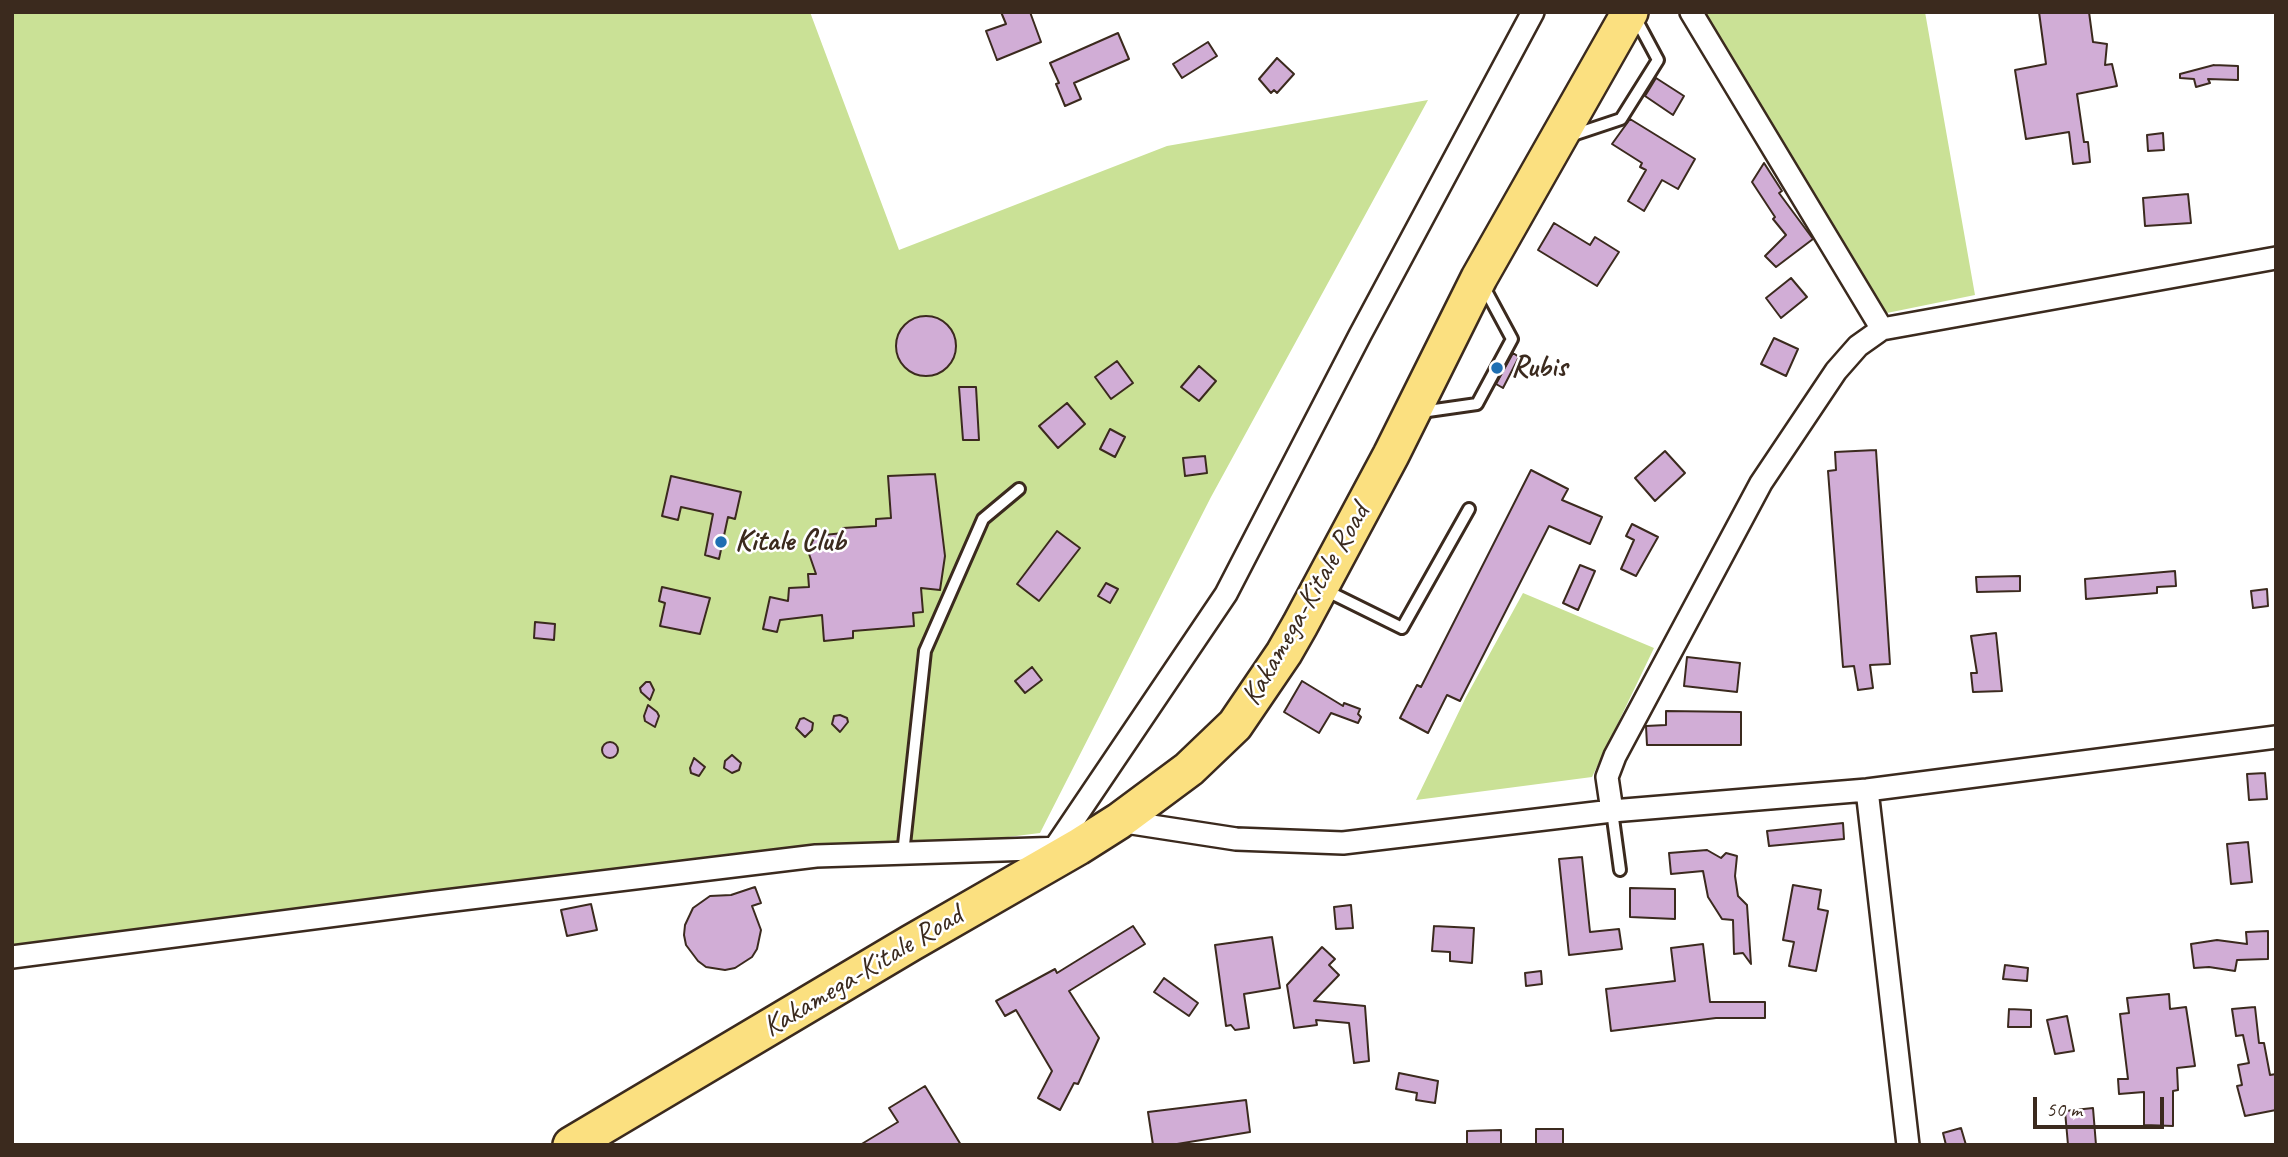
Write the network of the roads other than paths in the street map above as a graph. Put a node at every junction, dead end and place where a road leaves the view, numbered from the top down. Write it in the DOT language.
graph roads {
  1 [pos="1533,12"];
  2 [pos="1632,12"];
  3 [pos="1691,12"];
  4 [pos="1557,140"];
  5 [pos="2276,258"];
  6 [pos="1479,278"];
  7 [pos="1882,329"];
  8 [pos="1411,414"];
  9 [pos="1019,489"];
  10 [pos="1469,509"];
  11 [pos="1320,588"];
  12 [pos="2276,737"];
  13 [pos="1867,790"];
  14 [pos="1612,811"];
  15 [pos="1119,821"];
  16 [pos="1066,848"];
  17 [pos="903,854"];
  18 [pos="1620,870"];
  19 [pos="12,957"];
  20 [pos="609,1134"];
  21 [pos="571,1145"];
  22 [pos="1908,1145"];
  1 -- 16 [label="street"];
  2 -- 4 [label="highway, Kakamega-Kitale Road"];
  2 -- 4 [label="lane"];
  3 -- 7 [label="street"];
  4 -- 6 [label="highway, Kakamega-Kitale Road"];
  5 -- 7 [label="street"];
  6 -- 8 [label="highway, Kakamega-Kitale Road"];
  6 -- 8 [label="lane"];
  7 -- 14 [label="street"];
  8 -- 11 [label="highway, Kakamega-Kitale Road"];
  9 -- 17 [label="lane"];
  10 -- 11 [label="lane"];
  11 -- 15 [label="highway, Kakamega-Kitale Road"];
  12 -- 13 [label="street"];
  13 -- 14 [label="street"];
  13 -- 22 [label="street"];
  14 -- 15 [label="street"];
  14 -- 18 [label="lane"];
  15 -- 16 [label="highway, Kakamega-Kitale Road"];
  16 -- 17 [label="street"];
  16 -- 20 [label="highway, Kakamega-Kitale Road"];
  17 -- 19 [label="street"];
  20 -- 21 [label="highway, Kakamega-Kitale Road"];
}
